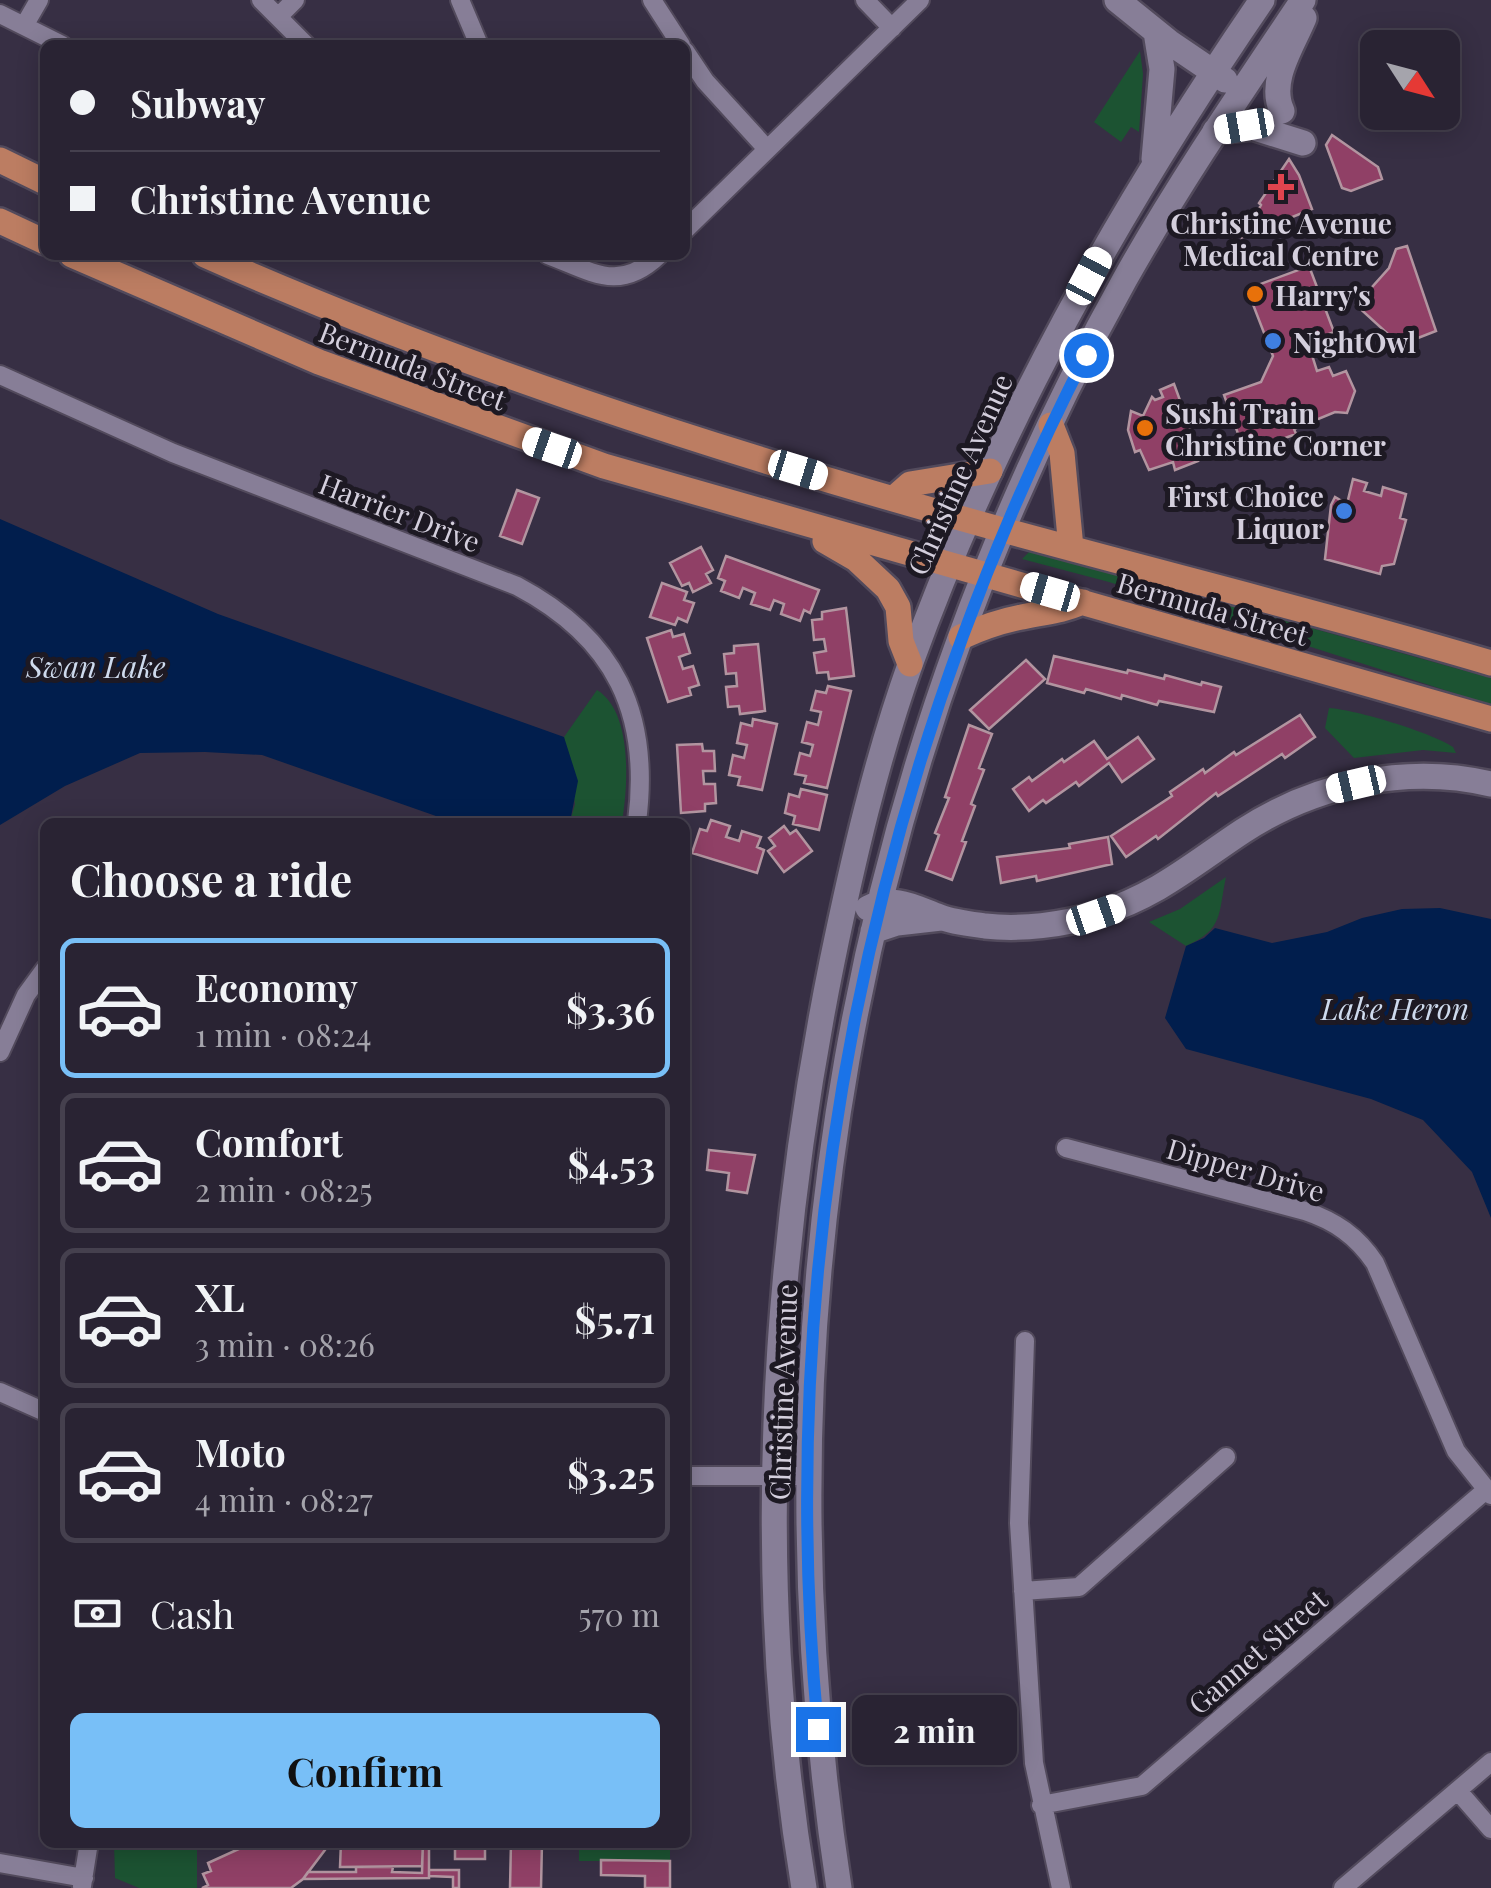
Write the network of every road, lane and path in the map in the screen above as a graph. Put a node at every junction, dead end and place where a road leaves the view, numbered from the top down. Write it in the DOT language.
graph roads {
  1 [pos="39,0"];
  2 [pos="262,0"];
  3 [pos="295,0"];
  4 [pos="460,0"];
  5 [pos="652,0"];
  6 [pos="865,0"];
  7 [pos="920,0"];
  8 [pos="1117,0"];
  9 [pos="1262,0"];
  10 [pos="1303,0"];
  11 [pos="1312,0"];
  12 [pos="0,14"];
  13 [pos="278,17"];
  14 [pos="24,26"];
  15 [pos="892,28"];
  16 [pos="1156,32"];
  17 [pos="52,40"];
  18 [pos="301,40"];
  19 [pos="477,40"];
  20 [pos="678,40"];
  21 [pos="690,58"];
  22 [pos="1213,71"];
  23 [pos="1242,91"];
  24 [pos="1282,111"];
  25 [pos="1215,131"];
  26 [pos="1303,143"];
  27 [pos="768,149"];
  28 [pos="0,160"];
  29 [pos="1154,164"];
  30 [pos="40,180"];
  31 [pos="0,221"];
  32 [pos="690,225"];
  33 [pos="40,240"];
  34 [pos="83,260"];
  35 [pos="217,260"];
  36 [pos="561,260"];
  37 [pos="654,260"];
  38 [pos="0,375"];
  39 [pos="1051,425"];
  40 [pos="990,471"];
  41 [pos="893,499"];
  42 [pos="969,521"];
  43 [pos="809,527"];
  44 [pos="1003,530"];
  45 [pos="1071,548"];
  46 [pos="950,565"];
  47 [pos="985,574"];
  48 [pos="1082,602"];
  49 [pos="961,637"];
  50 [pos="1491,662"];
  51 [pos="910,664"];
  52 [pos="1491,719"];
  53 [pos="1491,784"];
  54 [pos="638,818"];
  55 [pos="880,902"];
  56 [pos="941,918"];
  57 [pos="873,931"];
  58 [pos="838,934"];
  59 [pos="40,975"];
  60 [pos="0,1052"];
  61 [pos="838,1103"];
  62 [pos="1066,1148"];
  63 [pos="796,1174"];
  64 [pos="1024,1341"];
  65 [pos="0,1392"];
  66 [pos="40,1410"];
  67 [pos="1226,1456"];
  68 [pos="690,1476"];
  69 [pos="808,1476"];
  70 [pos="776,1478"];
  71 [pos="1488,1492"];
  72 [pos="1023,1591"];
  73 [pos="1491,1762"];
  74 [pos="1458,1791"];
  75 [pos="1041,1804"];
  76 [pos="1491,1829"];
  77 [pos="89,1848"];
  78 [pos="0,1862"];
  79 [pos="83,1883"];
  80 [pos="804,1888"];
  81 [pos="839,1888"];
  82 [pos="1061,1888"];
  83 [pos="1343,1888"];
  1 -- 14 [label="street"];
  2 -- 13 [label="street"];
  3 -- 13 [label="street"];
  4 -- 19 [label="street"];
  5 -- 20 [label="street"];
  6 -- 15 [label="street"];
  7 -- 15 [label="street"];
  8 -- 16 [label="street"];
  9 -- 22 [label="street, Christine Avenue"];
  10 -- 23 [label="street, Christine Avenue"];
  11 -- 24 [label="street"];
  12 -- 14 [label="street"];
  13 -- 18 [label="street"];
  14 -- 17 [label="street"];
  15 -- 27 [label="street"];
  16 -- 22 [label="street"];
  16 -- 29 [label="street"];
  21 -- 27 [label="street"];
  22 -- 23 [label="street"];
  22 -- 29 [label="street, Christine Avenue"];
  23 -- 25 [label="street, Christine Avenue"];
  25 -- 26 [label="street"];
  25 -- 39 [label="street, Christine Avenue"];
  27 -- 32 [label="street"];
  28 -- 30 [label="main road"];
  29 -- 40 [label="street, Christine Avenue"];
  31 -- 33 [label="main road"];
  34 -- 43 [label="main road, Bermuda Street"];
  35 -- 41 [label="main road, Bermuda Street"];
  36 -- 37 [label="street"];
  38 -- 54 [label="street, Harrier Drive"];
  39 -- 44 [label="street, Christine Avenue"];
  39 -- 45 [label="main road"];
  40 -- 41 [label="main road"];
  40 -- 42 [label="street, Christine Avenue"];
  41 -- 42 [label="main road, Bermuda Street"];
  42 -- 44 [label="main road, Bermuda Street"];
  42 -- 46 [label="street, Christine Avenue"];
  43 -- 46 [label="main road, Bermuda Street"];
  43 -- 51 [label="main road"];
  44 -- 45 [label="main road, Bermuda Street"];
  44 -- 47 [label="street, Christine Avenue"];
  45 -- 50 [label="main road, Bermuda Street"];
  46 -- 47 [label="main road, Bermuda Street"];
  46 -- 51 [label="street, Christine Avenue"];
  47 -- 48 [label="main road, Bermuda Street"];
  47 -- 49 [label="street, Christine Avenue"];
  48 -- 49 [label="main road"];
  48 -- 52 [label="main road, Bermuda Street"];
  49 -- 55 [label="street, Christine Avenue"];
  51 -- 58 [label="street, Christine Avenue"];
  53 -- 56 [label="street"];
  55 -- 56 [label="street"];
  55 -- 57 [label="street, Christine Avenue"];
  55 -- 58 [label="street"];
  56 -- 57 [label="street"];
  57 -- 61 [label="street, Christine Avenue"];
  58 -- 63 [label="street, Christine Avenue"];
  59 -- 60 [label="street"];
  61 -- 63 [label="street"];
  61 -- 69 [label="street, Christine Avenue"];
  62 -- 71 [label="street, Dipper Drive"];
  63 -- 70 [label="street, Christine Avenue"];
  64 -- 72 [label="street"];
  65 -- 66 [label="street"];
  67 -- 72 [label="street"];
  68 -- 70 [label="street"];
  69 -- 70 [label="street"];
  69 -- 81 [label="street, Christine Avenue"];
  70 -- 80 [label="street, Christine Avenue"];
  71 -- 75 [label="street, Gannet Street"];
  72 -- 75 [label="street"];
  73 -- 74 [label="street"];
  74 -- 76 [label="street"];
  74 -- 83 [label="street"];
  75 -- 82 [label="street"];
  77 -- 79 [label="street"];
  78 -- 79 [label="street"];
}
